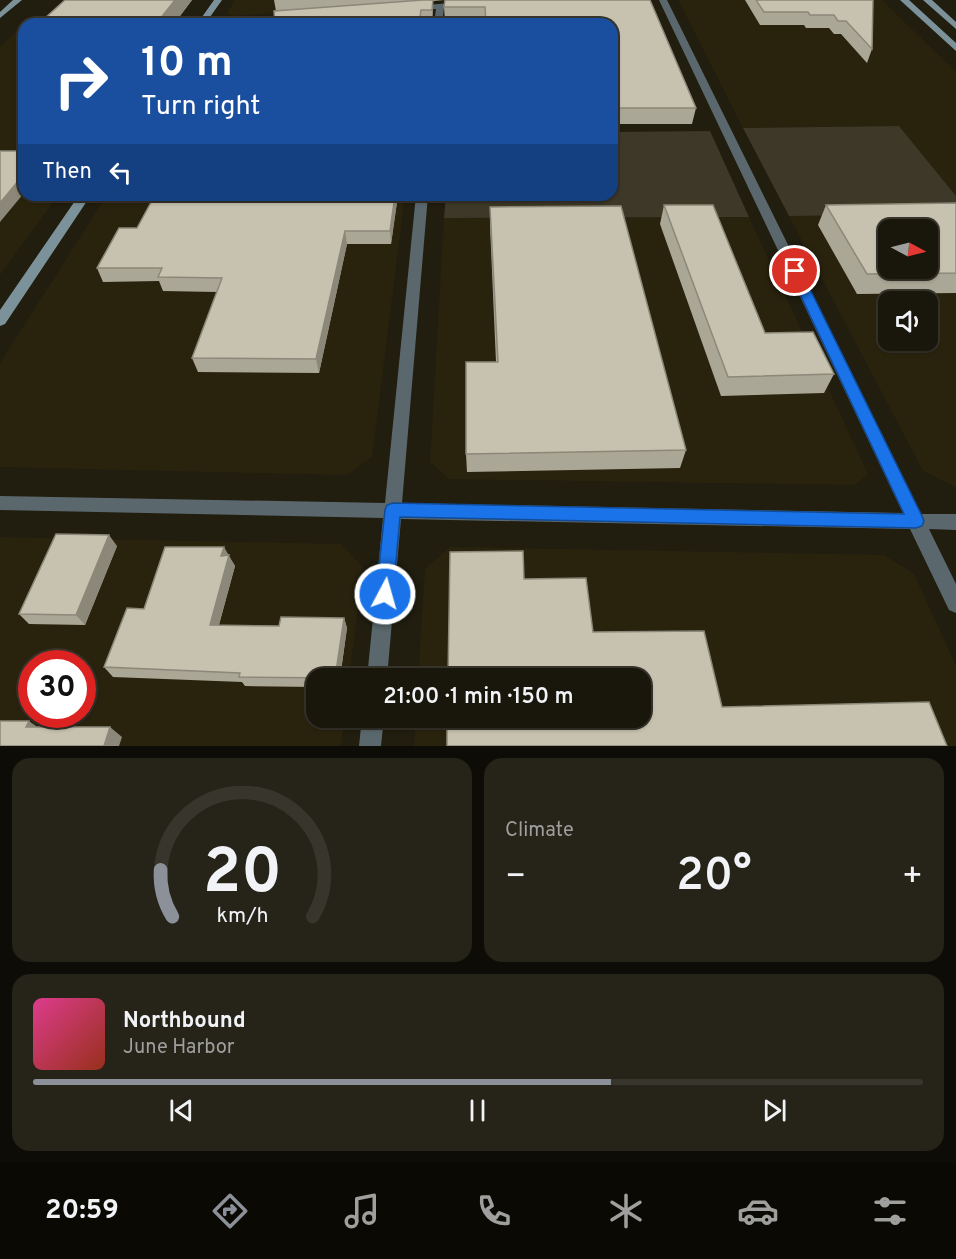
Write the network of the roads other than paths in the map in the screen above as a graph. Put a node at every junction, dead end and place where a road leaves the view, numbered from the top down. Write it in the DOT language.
graph roads {
  1 [pos="7,0"];
  2 [pos="18,0"];
  3 [pos="218,0"];
  4 [pos="663,0"];
  5 [pos="904,0"];
  6 [pos="927,0"];
  7 [pos="476,3"];
  8 [pos="0,6"];
  9 [pos="440,6"];
  10 [pos="404,8"];
  11 [pos="309,15"];
  12 [pos="0,16"];
  13 [pos="205,18"];
  14 [pos="273,18"];
  15 [pos="439,18"];
  16 [pos="956,26"];
  17 [pos="956,48"];
  18 [pos="81,201"];
  19 [pos="421,201"];
  20 [pos="0,321"];
  21 [pos="0,503"];
  22 [pos="393,510"];
  23 [pos="916,521"];
  24 [pos="956,522"];
  25 [pos="956,604"];
  26 [pos="378,668"];
  27 [pos="372,728"];
  28 [pos="370,746"];
  1 -- 8 [label="main road"];
  2 -- 12 [label="main road"];
  3 -- 13 [label="main road"];
  4 -- 23 [label="street"];
  5 -- 17 [label="main road"];
  6 -- 16 [label="main road"];
  7 -- 9 [label="street"];
  9 -- 10 [label="street"];
  9 -- 15 [label="street"];
  11 -- 14 [label="street"];
  18 -- 20 [label="main road"];
  19 -- 22 [label="street"];
  21 -- 22 [label="street"];
  22 -- 23 [label="street"];
  22 -- 26 [label="street"];
  23 -- 24 [label="street"];
  23 -- 25 [label="street"];
  27 -- 28 [label="street"];
}
